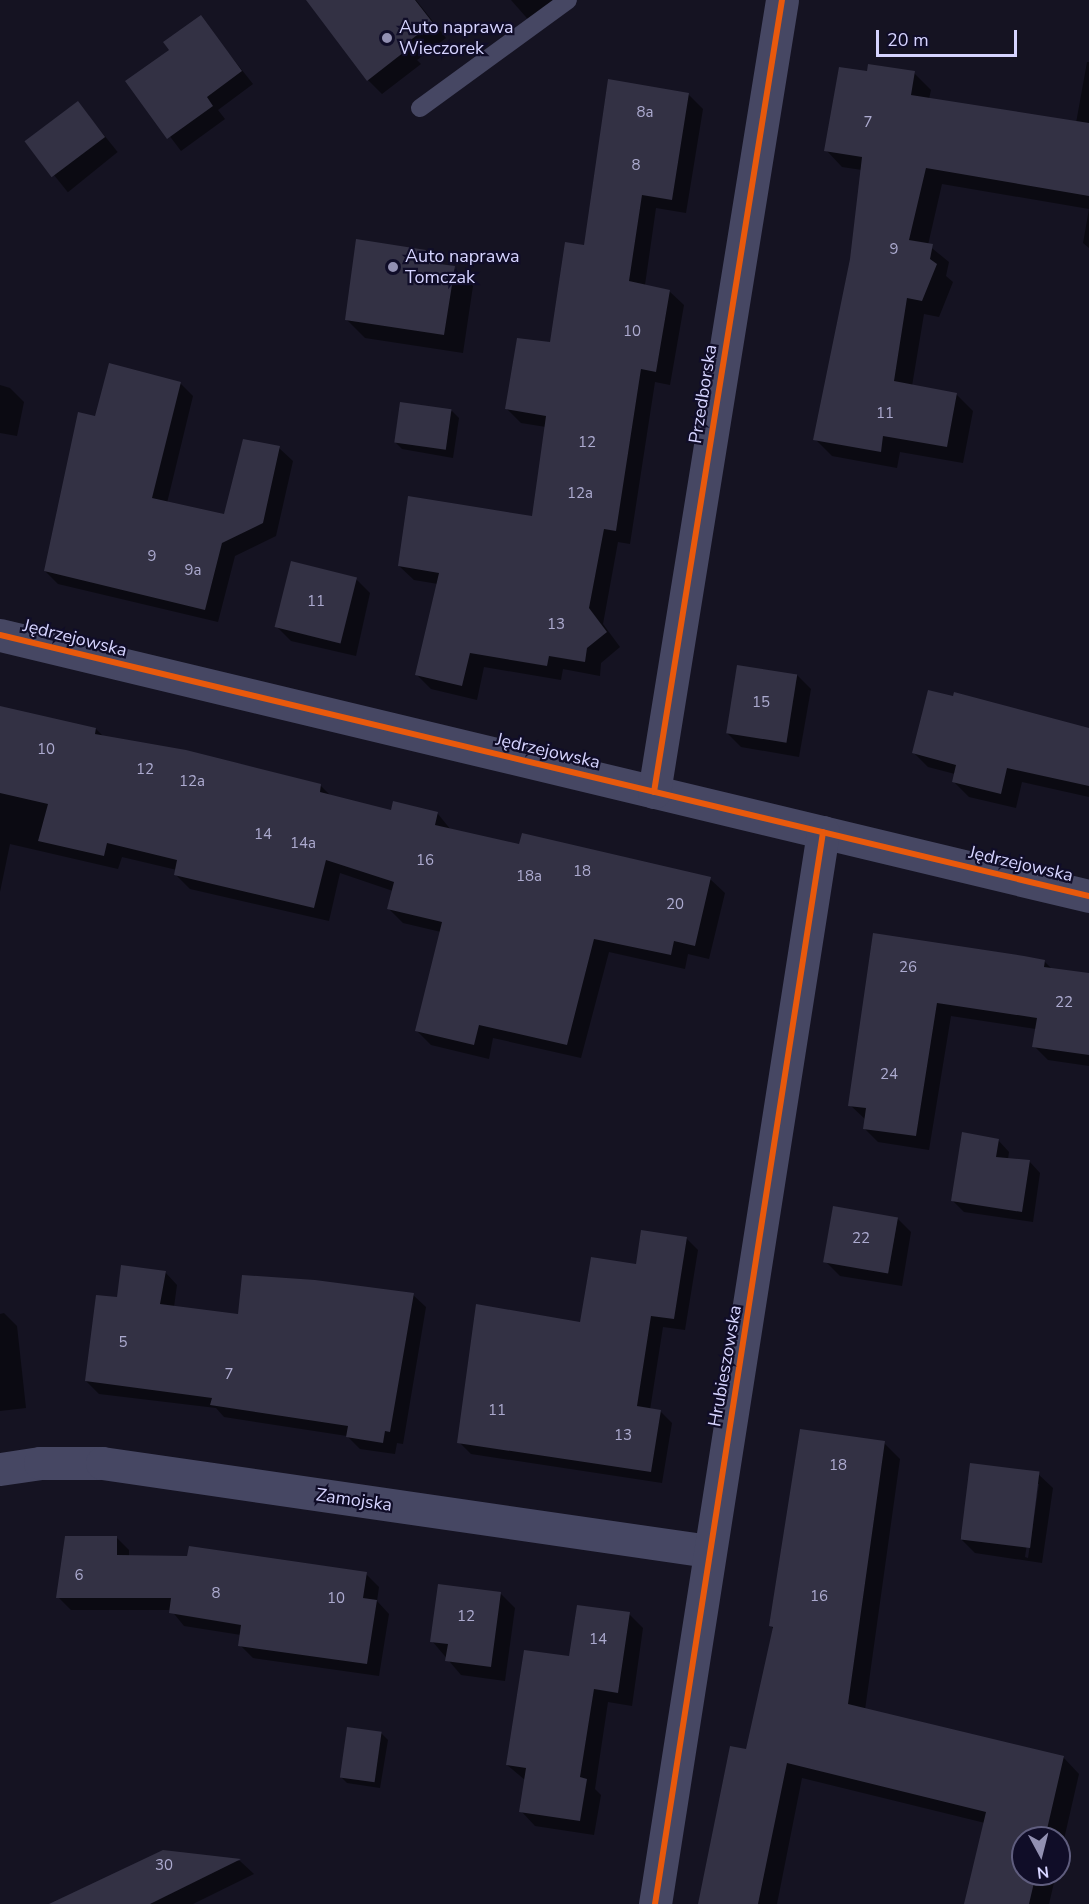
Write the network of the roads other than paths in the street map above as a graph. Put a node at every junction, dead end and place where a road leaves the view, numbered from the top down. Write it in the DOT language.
graph roads {
  1 [pos="568,0"];
  2 [pos="782,0"];
  3 [pos="420,108"];
  4 [pos="0,635"];
  5 [pos="654,792"];
  6 [pos="823,832"];
  7 [pos="1089,896"];
  8 [pos="0,1469"];
  9 [pos="708,1551"];
  10 [pos="655,1904"];
  1 -- 3 [label="lane"];
  2 -- 5 [label="street, Przedborska"];
  4 -- 5 [label="street, Jędrzejowska"];
  5 -- 6 [label="street, Jędrzejowska"];
  6 -- 7 [label="street, Jędrzejowska"];
  6 -- 9 [label="street, Hrubieszowska"];
  8 -- 9 [label="street, Zamojska"];
  9 -- 10 [label="street, Hrubieszowska"];
}
